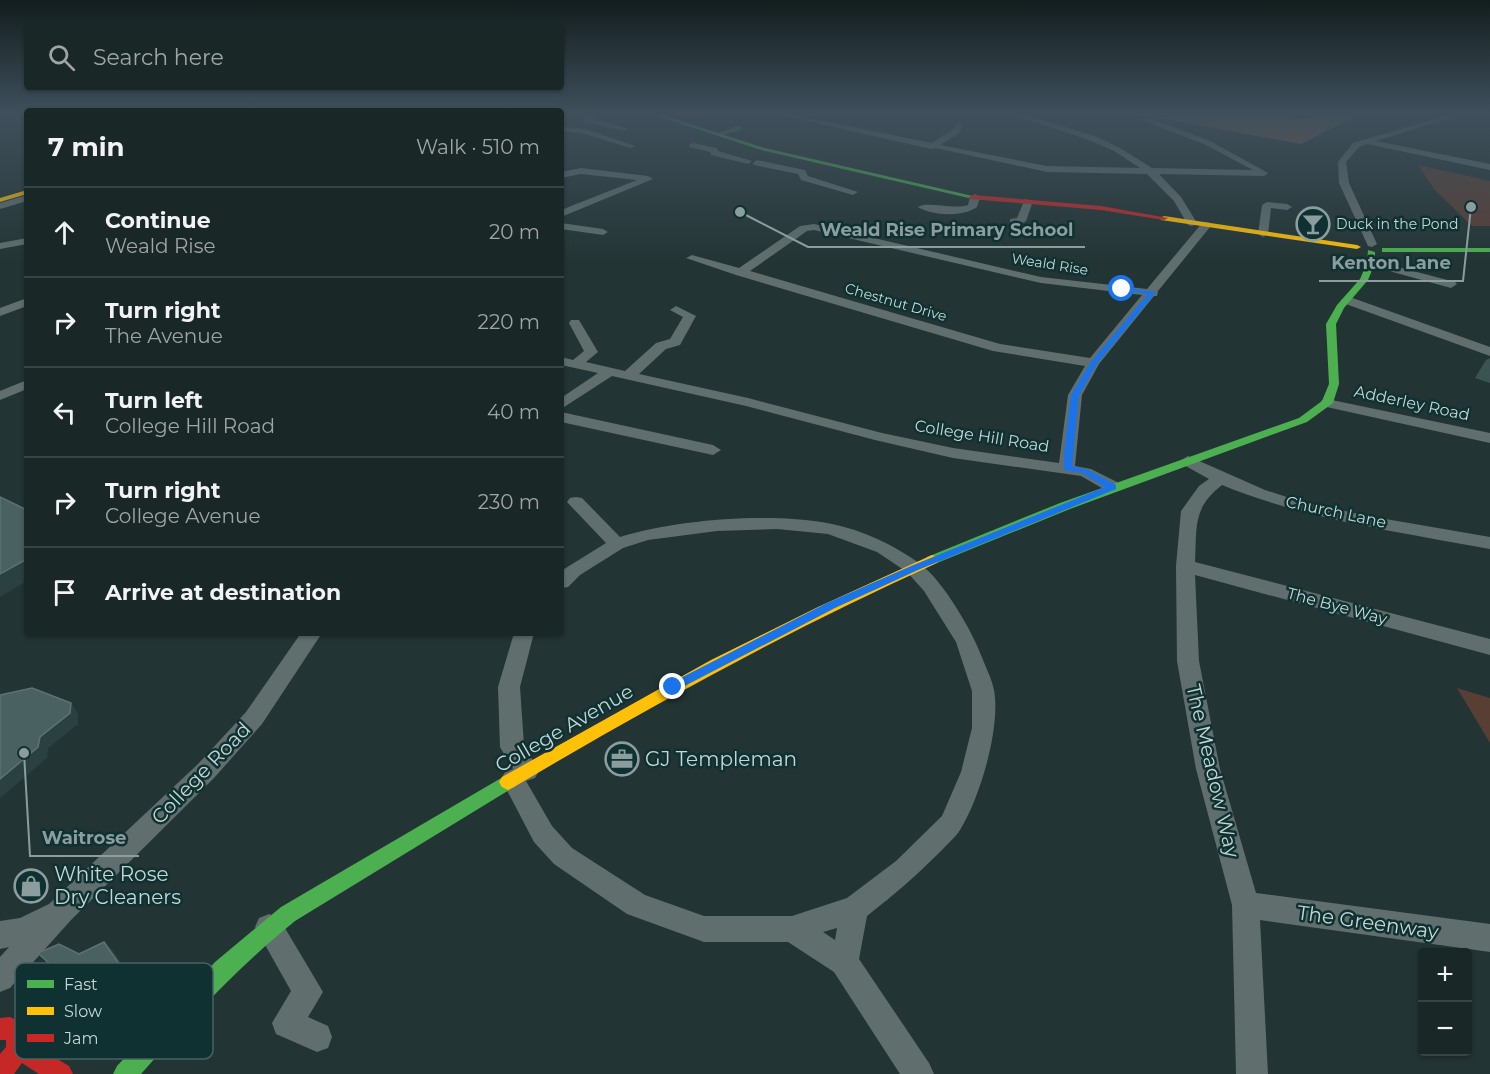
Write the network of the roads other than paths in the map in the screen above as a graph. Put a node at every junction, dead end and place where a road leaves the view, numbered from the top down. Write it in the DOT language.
graph roads {
  1 [pos="763,164"];
  2 [pos="828,164"];
  3 [pos="1021,164"];
  4 [pos="1140,164"];
  5 [pos="1250,164"];
  6 [pos="1342,164"];
  7 [pos="1152,171"];
  8 [pos="802,172"];
  9 [pos="564,174"];
  10 [pos="853,192"];
  11 [pos="975,196"];
  12 [pos="18,197"];
  13 [pos="1028,201"];
  14 [pos="0,206"];
  15 [pos="923,207"];
  16 [pos="1287,207"];
  17 [pos="564,213"];
  18 [pos="1014,220"];
  19 [pos="1199,224"];
  20 [pos="564,226"];
  21 [pos="603,232"];
  22 [pos="1263,234"];
  23 [pos="24,242"];
  24 [pos="0,246"];
  25 [pos="1490,250"];
  26 [pos="1371,251"];
  27 [pos="692,258"];
  28 [pos="740,273"];
  29 [pos="1451,284"];
  30 [pos="1153,292"];
  31 [pos="1347,300"];
  32 [pos="24,303"];
  33 [pos="676,310"];
  34 [pos="0,312"];
  35 [pos="575,323"];
  36 [pos="1490,352"];
  37 [pos="568,363"];
  38 [pos="1094,363"];
  39 [pos="609,372"];
  40 [pos="628,376"];
  41 [pos="24,385"];
  42 [pos="0,396"];
  43 [pos="564,403"];
  44 [pos="1327,403"];
  45 [pos="564,418"];
  46 [pos="1490,438"];
  47 [pos="713,450"];
  48 [pos="1188,461"];
  49 [pos="1068,468"];
  50 [pos="1220,479"];
  51 [pos="1113,487"];
  52 [pos="576,502"];
  53 [pos="1490,543"];
  54 [pos="617,544"];
  55 [pos="1185,566"];
  56 [pos="914,568"];
  57 [pos="564,579"];
  58 [pos="310,636"];
  59 [pos="523,636"];
  60 [pos="1490,647"];
  61 [pos="520,775"];
  62 [pos="1246,905"];
  63 [pos="855,909"];
  64 [pos="61,911"];
  65 [pos="269,927"];
  66 [pos="792,929"];
  67 [pos="0,935"];
  68 [pos="1490,938"];
  69 [pos="843,962"];
  70 [pos="0,978"];
  71 [pos="213,978"];
  72 [pos="0,1028"];
  73 [pos="15,1031"];
  74 [pos="317,1037"];
  75 [pos="15,1054"];
  76 [pos="36,1059"];
  77 [pos="139,1059"];
  78 [pos="0,1071"];
  79 [pos="61,1074"];
  80 [pos="125,1074"];
  81 [pos="918,1074"];
  82 [pos="1252,1074"];
  1 -- 8 [label="street"];
  2 -- 8 [label="street"];
  2 -- 11 [label="street"];
  3 -- 7 [label="street"];
  4 -- 7 [label="street"];
  5 -- 7 [label="street"];
  6 -- 26 [label="street"];
  7 -- 19 [label="street"];
  8 -- 10 [label="street"];
  9 -- 17 [label="street"];
  11 -- 13 [label="street"];
  11 -- 15 [label="street"];
  12 -- 14 [label="street"];
  13 -- 18 [label="street"];
  13 -- 19 [label="street"];
  16 -- 22 [label="street"];
  19 -- 22 [label="street"];
  19 -- 30 [label="street"];
  20 -- 21 [label="street"];
  22 -- 26 [label="street"];
  23 -- 24 [label="street"];
  25 -- 26 [label="street"];
  26 -- 29 [label="street"];
  26 -- 31 [label="street"];
  27 -- 28 [label="street, Chestnut Drive"];
  28 -- 30 [label="street, Weald Rise"];
  28 -- 38 [label="street, Chestnut Drive"];
  30 -- 38 [label="street"];
  31 -- 36 [label="street"];
  31 -- 44 [label="street"];
  32 -- 34 [label="street"];
  33 -- 40 [label="street"];
  35 -- 37 [label="street"];
  37 -- 39 [label="street, College Hill Road"];
  38 -- 49 [label="street"];
  39 -- 40 [label="street, College Hill Road"];
  39 -- 43 [label="street"];
  40 -- 49 [label="street, College Hill Road"];
  41 -- 42 [label="street"];
  44 -- 46 [label="street, Adderley Road"];
  44 -- 48 [label="street"];
  45 -- 47 [label="street"];
  48 -- 50 [label="street, Church Lane"];
  48 -- 51 [label="street"];
  49 -- 51 [label="street, College Hill Road"];
  50 -- 53 [label="street, Church Lane"];
  50 -- 55 [label="street, The Meadow Way"];
  51 -- 56 [label="street, College Avenue"];
  52 -- 54 [label="street"];
  54 -- 56 [label="street"];
  54 -- 57 [label="street"];
  55 -- 60 [label="street, The Bye Way"];
  55 -- 62 [label="street, The Meadow Way"];
  56 -- 61 [label="street, College Avenue"];
  56 -- 63 [label="street"];
  58 -- 64 [label="street, College Road"];
  59 -- 61 [label="street"];
  61 -- 65 [label="street, College Avenue"];
  61 -- 66 [label="street"];
  62 -- 68 [label="street, The Greenway"];
  62 -- 82 [label="street, The Meadow Way"];
  63 -- 66 [label="street"];
  63 -- 69 [label="street"];
  64 -- 67 [label="street"];
  64 -- 70 [label="street, College Road"];
  65 -- 71 [label="street, College Avenue"];
  65 -- 74 [label="street"];
  66 -- 69 [label="street"];
  69 -- 81 [label="street"];
  72 -- 73 [label="street"];
  75 -- 78 [label="street"];
  76 -- 79 [label="street"];
  77 -- 80 [label="street, College Avenue"];
}
